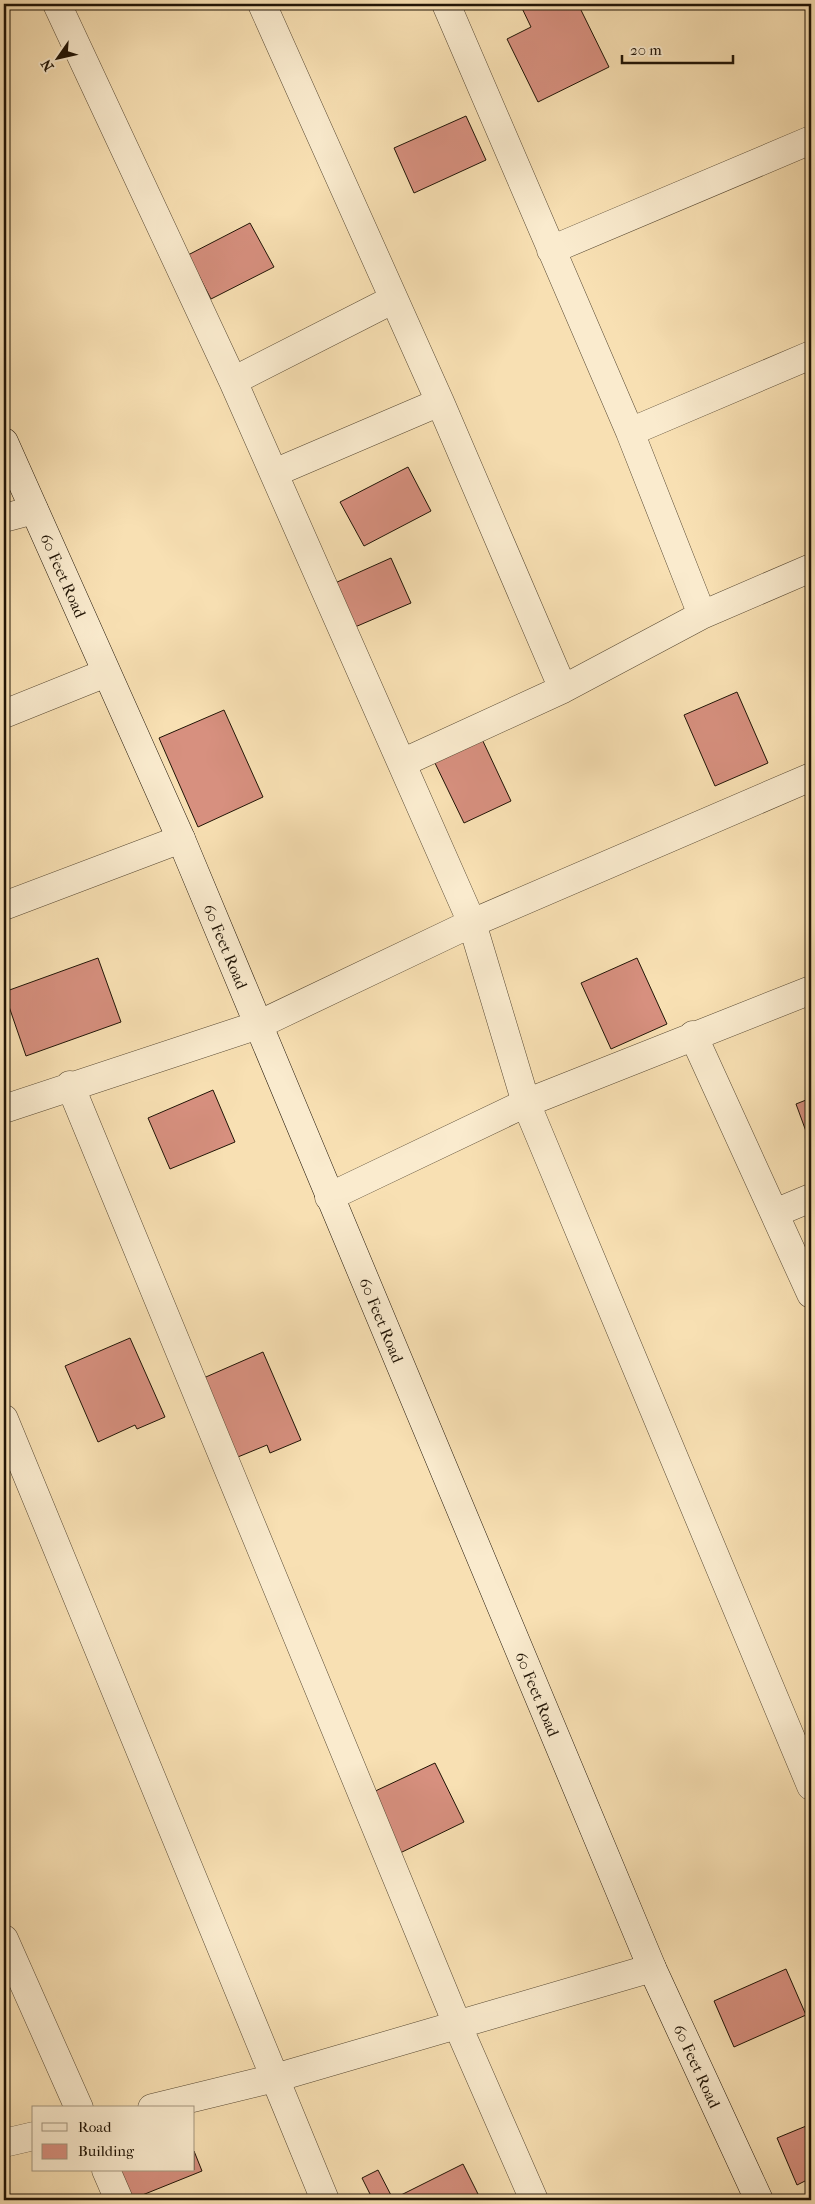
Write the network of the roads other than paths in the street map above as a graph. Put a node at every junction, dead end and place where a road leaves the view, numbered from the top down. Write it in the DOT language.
graph roads {
  1 [pos="57,4"];
  2 [pos="262,4"];
  3 [pos="446,4"];
  4 [pos="811,140"];
  5 [pos="551,250"];
  6 [pos="394,299"];
  7 [pos="811,355"];
  8 [pos="233,381"];
  9 [pos="440,402"];
  10 [pos="630,432"];
  11 [pos="4,442"];
  12 [pos="274,473"];
  13 [pos="34,510"];
  14 [pos="4,518"];
  15 [pos="811,568"];
  16 [pos="702,614"];
  17 [pos="106,673"];
  18 [pos="563,689"];
  19 [pos="4,714"];
  20 [pos="402,764"];
  21 [pos="811,777"];
  22 [pos="181,839"];
  23 [pos="4,906"];
  24 [pos="472,923"];
  25 [pos="811,990"];
  26 [pos="258,1025"];
  27 [pos="693,1035"];
  28 [pos="70,1086"];
  29 [pos="526,1103"];
  30 [pos="4,1109"];
  31 [pos="329,1197"];
  32 [pos="811,1198"];
  33 [pos="775,1213"];
  34 [pos="811,1294"];
  35 [pos="4,1418"];
  36 [pos="811,1786"];
  37 [pos="4,1939"];
  38 [pos="652,1968"];
  39 [pos="456,2024"];
  40 [pos="275,2078"];
  41 [pos="77,2106"];
  42 [pos="160,2106"];
  43 [pos="32,2136"];
  44 [pos="4,2143"];
  45 [pos="107,2172"];
  46 [pos="119,2200"];
  47 [pos="325,2200"];
  48 [pos="534,2200"];
  49 [pos="759,2200"];
  1 -- 8 [label="street"];
  2 -- 6 [label="street"];
  3 -- 5 [label="street"];
  4 -- 5 [label="street"];
  5 -- 10 [label="street"];
  6 -- 8 [label="street"];
  6 -- 9 [label="street"];
  7 -- 10 [label="street"];
  8 -- 12 [label="street"];
  9 -- 12 [label="street"];
  9 -- 18 [label="street"];
  10 -- 16 [label="street"];
  11 -- 13 [label="street, 60 Feet Road"];
  12 -- 20 [label="street"];
  13 -- 14 [label="street"];
  13 -- 17 [label="street, 60 Feet Road"];
  15 -- 16 [label="street"];
  16 -- 18 [label="street"];
  17 -- 19 [label="street"];
  17 -- 22 [label="street, 60 Feet Road"];
  18 -- 20 [label="street"];
  20 -- 24 [label="street"];
  21 -- 24 [label="street"];
  22 -- 23 [label="street"];
  22 -- 26 [label="street, 60 Feet Road"];
  24 -- 26 [label="street"];
  24 -- 29 [label="street"];
  25 -- 27 [label="street"];
  26 -- 28 [label="street"];
  26 -- 31 [label="street, 60 Feet Road"];
  27 -- 29 [label="street"];
  27 -- 33 [label="street"];
  28 -- 30 [label="street"];
  28 -- 39 [label="street"];
  29 -- 31 [label="street"];
  29 -- 36 [label="street"];
  31 -- 38 [label="street, 60 Feet Road"];
  32 -- 33 [label="street"];
  33 -- 34 [label="street"];
  35 -- 40 [label="street"];
  37 -- 41 [label="street"];
  38 -- 39 [label="street"];
  38 -- 49 [label="street, 60 Feet Road"];
  39 -- 40 [label="street"];
  39 -- 48 [label="street"];
  40 -- 42 [label="street"];
  40 -- 47 [label="street"];
  43 -- 44 [label="street"];
  45 -- 46 [label="street"];
}
